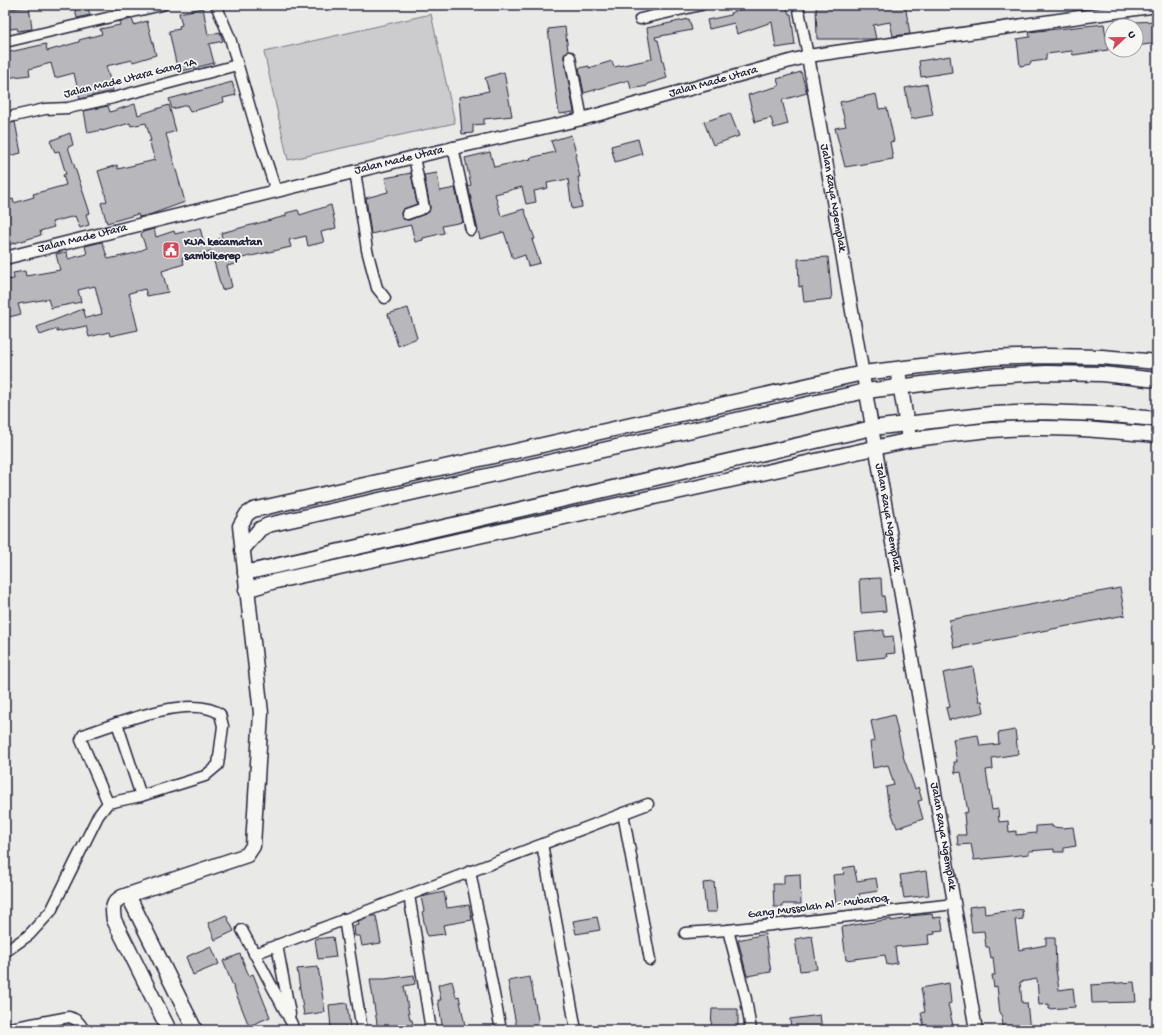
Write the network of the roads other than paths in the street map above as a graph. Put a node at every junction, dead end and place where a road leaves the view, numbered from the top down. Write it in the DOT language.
graph roads {
  1 [pos="162,5"];
  2 [pos="216,5"];
  3 [pos="701,5"];
  4 [pos="798,5"];
  5 [pos="1157,6"];
  6 [pos="640,19"];
  7 [pos="5,42"];
  8 [pos="808,56"];
  9 [pos="570,57"];
  10 [pos="237,65"];
  11 [pos="5,118"];
  12 [pos="582,120"];
  13 [pos="454,147"];
  14 [pos="414,157"];
  15 [pos="354,172"];
  16 [pos="276,191"];
  17 [pos="407,214"];
  18 [pos="471,230"];
  19 [pos="5,258"];
  20 [pos="385,298"];
  21 [pos="1157,362"];
  22 [pos="898,368"];
  23 [pos="863,373"];
  24 [pos="1157,380"];
  25 [pos="900,386"];
  26 [pos="866,391"];
  27 [pos="1157,419"];
  28 [pos="907,423"];
  29 [pos="872,428"];
  30 [pos="1157,435"];
  31 [pos="910,440"];
  32 [pos="875,447"];
  33 [pos="242,550"];
  34 [pos="244,573"];
  35 [pos="246,590"];
  36 [pos="117,723"];
  37 [pos="141,796"];
  38 [pos="108,803"];
  39 [pos="648,804"];
  40 [pos="623,813"];
  41 [pos="542,844"];
  42 [pos="470,871"];
  43 [pos="128,895"];
  44 [pos="409,895"];
  45 [pos="954,904"];
  46 [pos="344,919"];
  47 [pos="242,930"];
  48 [pos="728,930"];
  49 [pos="685,933"];
  50 [pos="277,945"];
  51 [pos="5,952"];
  52 [pos="254,954"];
  53 [pos="650,960"];
  54 [pos="292,1027"];
  55 [pos="5,1029"];
  56 [pos="84,1030"];
  57 [pos="169,1030"];
  58 [pos="195,1030"];
  59 [pos="362,1030"];
  60 [pos="431,1030"];
  61 [pos="501,1030"];
  62 [pos="576,1030"];
  63 [pos="751,1030"];
  64 [pos="976,1030"];
  1 -- 7 [label="street"];
  2 -- 10 [label="street"];
  3 -- 6 [label="street"];
  4 -- 8 [label="street, Jalan Raya Ngemplak"];
  5 -- 8 [label="street, Jalan Made Utara"];
  8 -- 12 [label="street, Jalan Made Utara"];
  8 -- 23 [label="street, Jalan Raya Ngemplak"];
  9 -- 12 [label="street"];
  10 -- 11 [label="street, Jalan Made Utara Gang 1A"];
  10 -- 16 [label="street"];
  12 -- 13 [label="street, Jalan Made Utara"];
  13 -- 14 [label="street, Jalan Made Utara"];
  13 -- 18 [label="street"];
  14 -- 15 [label="street, Jalan Made Utara"];
  14 -- 17 [label="street"];
  15 -- 16 [label="street, Jalan Made Utara"];
  15 -- 20 [label="street"];
  16 -- 19 [label="street, Jalan Made Utara"];
  21 -- 22 [label="main road"];
  22 -- 23 [label="main road"];
  22 -- 25 [label="main road"];
  23 -- 26 [label="street, Jalan Raya Ngemplak"];
  23 -- 33 [label="main road"];
  24 -- 25 [label="main road"];
  25 -- 26 [label="main road"];
  25 -- 28 [label="main road"];
  26 -- 29 [label="street, Jalan Raya Ngemplak"];
  26 -- 33 [label="main road"];
  27 -- 28 [label="main road"];
  28 -- 29 [label="main road"];
  28 -- 31 [label="main road"];
  29 -- 32 [label="street, Jalan Raya Ngemplak"];
  29 -- 34 [label="main road"];
  30 -- 31 [label="main road"];
  31 -- 32 [label="main road"];
  32 -- 35 [label="main road"];
  32 -- 45 [label="street, Jalan Raya Ngemplak"];
  33 -- 34 [label="main road"];
  34 -- 35 [label="main road"];
  35 -- 43 [label="main road"];
  36 -- 37 [label="street"];
  36 -- 37 [label="street"];
  36 -- 38 [label="street"];
  37 -- 38 [label="street"];
  38 -- 51 [label="street"];
  39 -- 40 [label="street"];
  40 -- 41 [label="street"];
  40 -- 53 [label="street"];
  41 -- 42 [label="street"];
  41 -- 62 [label="street"];
  42 -- 44 [label="street"];
  42 -- 61 [label="street"];
  43 -- 57 [label="main road"];
  43 -- 58 [label="main road"];
  44 -- 46 [label="street"];
  44 -- 60 [label="street"];
  45 -- 48 [label="street, Gang Mussolah Al - Mubaroq"];
  45 -- 64 [label="street, Jalan Raya Ngemplak"];
  46 -- 50 [label="street"];
  46 -- 59 [label="street"];
  47 -- 52 [label="street"];
  48 -- 49 [label="street, Gang Mussolah Al - Mubaroq"];
  48 -- 63 [label="street"];
  50 -- 52 [label="street"];
  50 -- 54 [label="street"];
  52 -- 54 [label="street"];
  55 -- 56 [label="street"];
}
